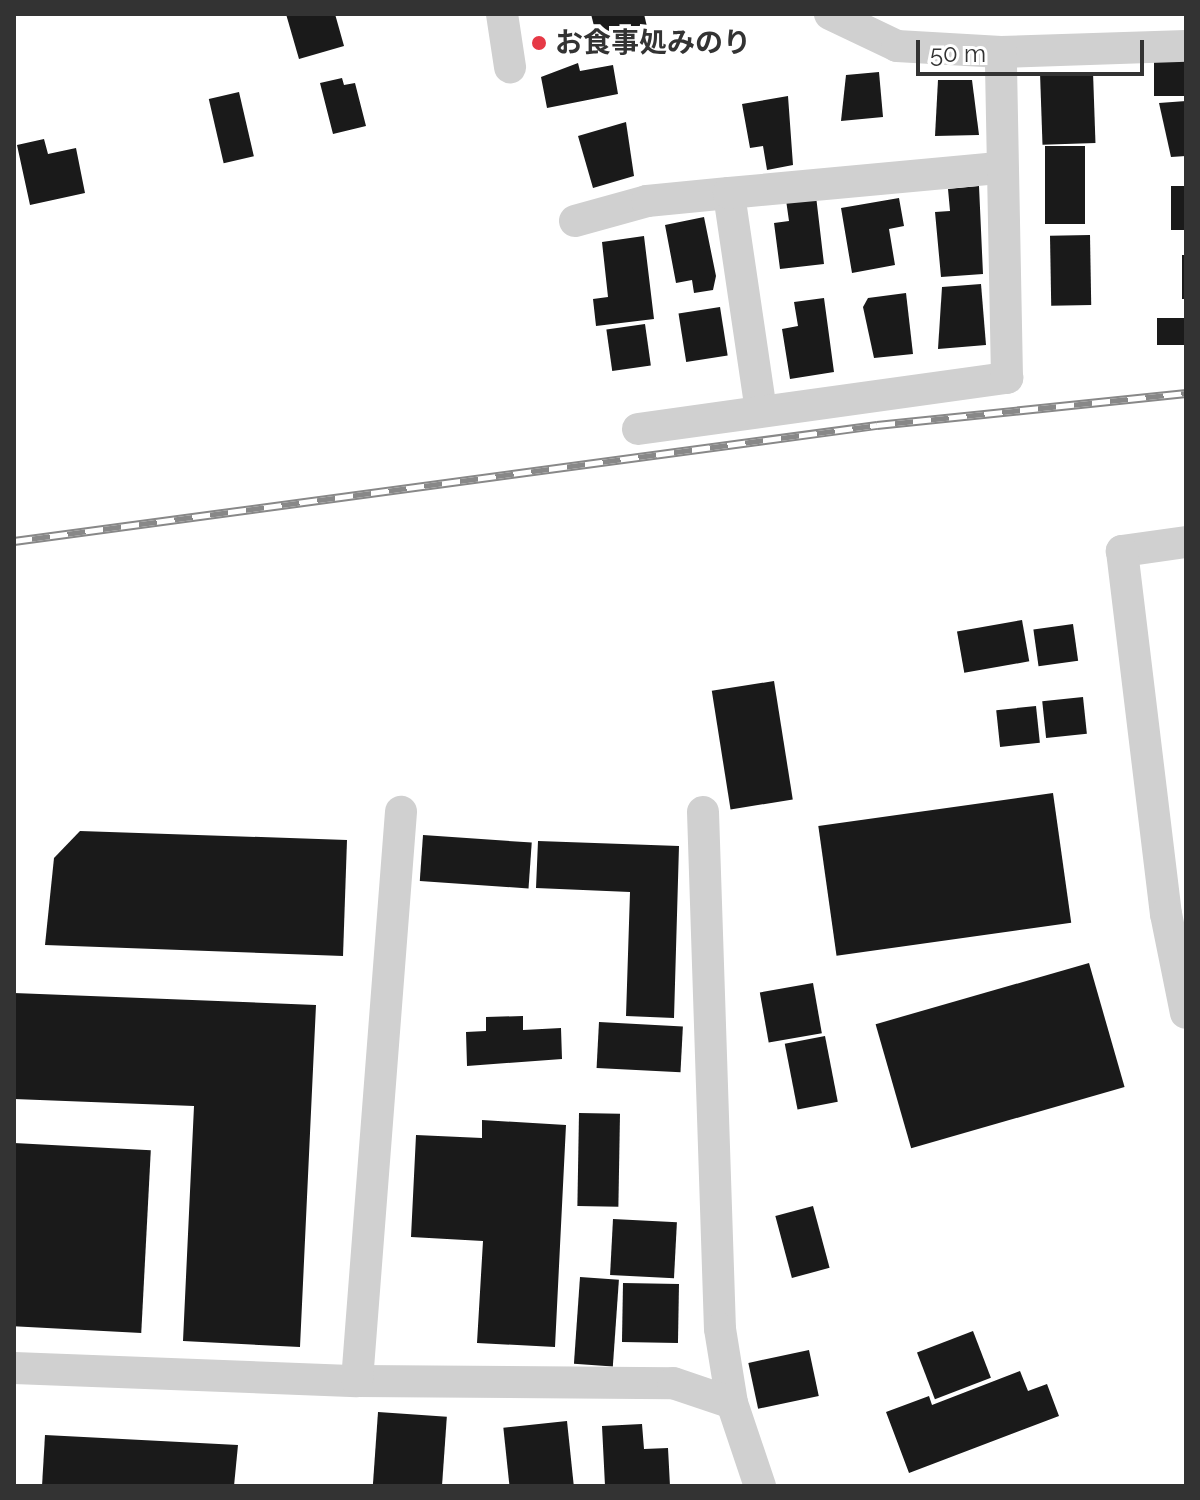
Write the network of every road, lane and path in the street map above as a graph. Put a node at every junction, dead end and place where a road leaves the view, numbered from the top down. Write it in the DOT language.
graph roads {
  1 [pos="502,14"];
  2 [pos="830,14"];
  3 [pos="1186,46"];
  4 [pos="1001,52"];
  5 [pos="510,67"];
  6 [pos="1001,168"];
  7 [pos="729,193"];
  8 [pos="575,221"];
  9 [pos="761,411"];
  10 [pos="638,429"];
  11 [pos="1186,542"];
  12 [pos="401,812"];
  13 [pos="703,812"];
  14 [pos="1186,1013"];
  15 [pos="14,1368"];
  16 [pos="357,1381"];
  17 [pos="732,1403"];
  18 [pos="760,1486"];
  1 -- 5 [label="street"];
  2 -- 4 [label="street"];
  3 -- 4 [label="street"];
  4 -- 6 [label="street"];
  6 -- 7 [label="street"];
  6 -- 9 [label="street"];
  7 -- 8 [label="street"];
  7 -- 9 [label="street"];
  9 -- 10 [label="street"];
  11 -- 14 [label="street"];
  12 -- 16 [label="street"];
  13 -- 17 [label="street"];
  15 -- 16 [label="street"];
  16 -- 17 [label="street"];
  17 -- 18 [label="street"];
}
